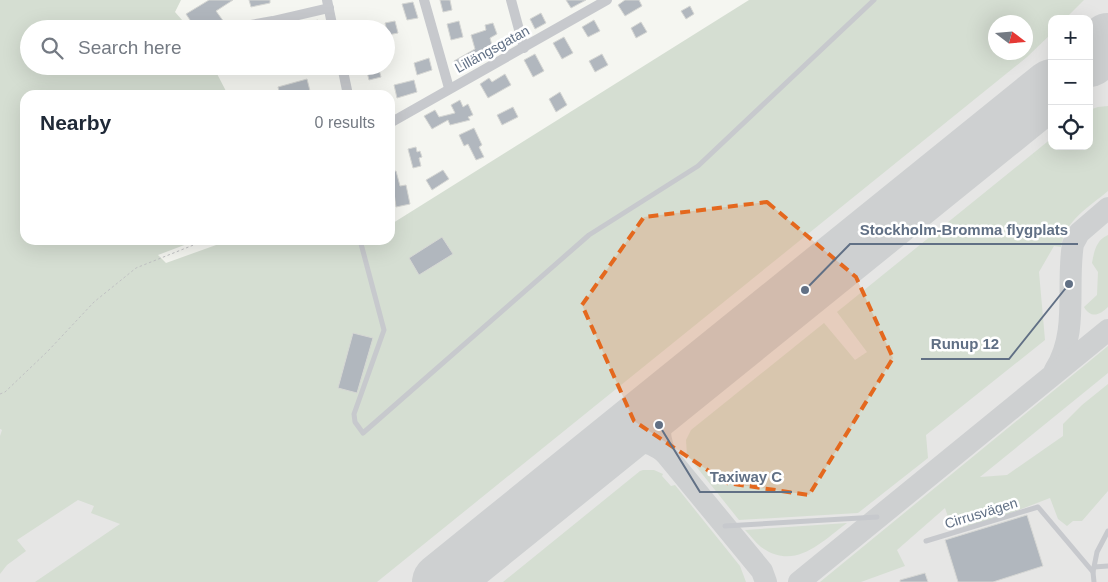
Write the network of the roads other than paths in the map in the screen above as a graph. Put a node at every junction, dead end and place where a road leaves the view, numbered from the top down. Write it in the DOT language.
graph roads {
  1 [pos="424,0"];
  2 [pos="511,0"];
  3 [pos="607,0"];
  4 [pos="874,0"];
  5 [pos="328,4"];
  6 [pos="279,20"];
  7 [pos="331,20"];
  8 [pos="524,48"];
  9 [pos="344,75"];
  10 [pos="449,88"];
  11 [pos="347,90"];
  12 [pos="395,120"];
  13 [pos="361,245"];
  14 [pos="877,517"];
  15 [pos="725,526"];
  16 [pos="1108,531"];
  17 [pos="926,541"];
  18 [pos="1108,566"];
  19 [pos="1093,570"];
  20 [pos="1094,582"];
  1 -- 10 [label="street"];
  2 -- 8 [label="street"];
  3 -- 8 [label="street, Lillängsgatan"];
  4 -- 13 [label="lane"];
  5 -- 6 [label="street"];
  5 -- 7 [label="street"];
  8 -- 10 [label="street, Lillängsgatan"];
  9 -- 11 [label="street"];
  10 -- 12 [label="street, Lillängsgatan"];
  14 -- 15 [label="lane"];
  16 -- 19 [label="lane"];
  17 -- 19 [label="lane, Cirrusvägen"];
  18 -- 19 [label="lane"];
  19 -- 20 [label="lane"];
}
